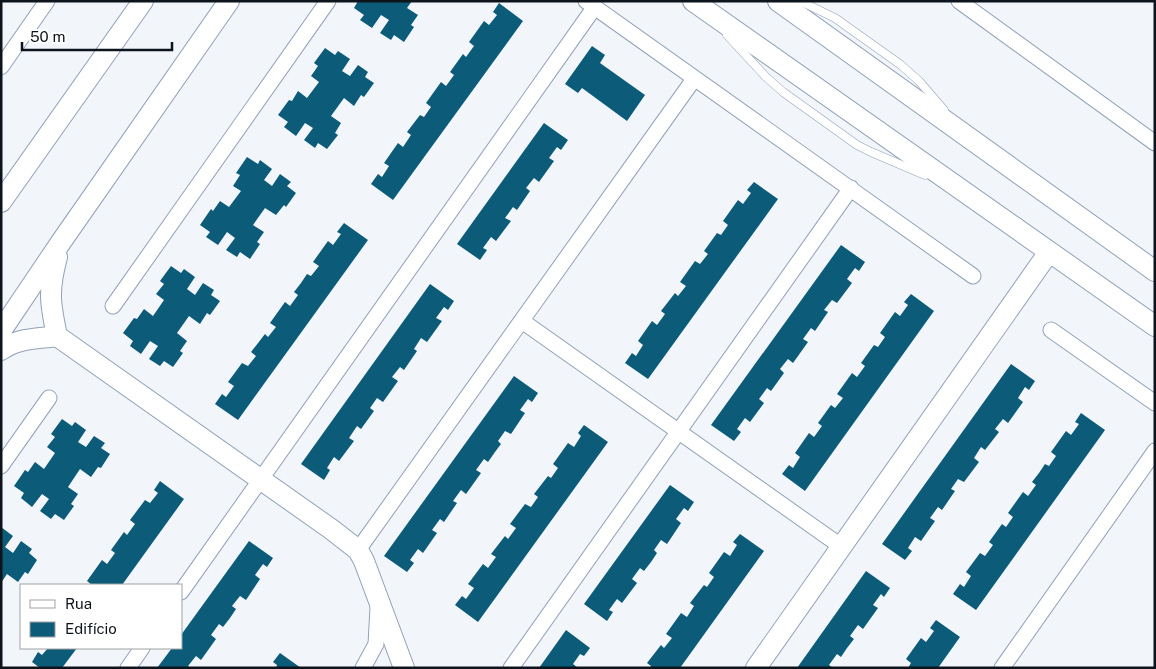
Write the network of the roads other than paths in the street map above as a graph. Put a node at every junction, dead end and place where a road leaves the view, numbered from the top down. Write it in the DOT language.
graph roads {
  1 [pos="47,1"];
  2 [pos="143,1"];
  3 [pos="230,1"];
  4 [pos="328,1"];
  5 [pos="778,1"];
  6 [pos="800,1"];
  7 [pos="959,1"];
  8 [pos="590,4"];
  9 [pos="696,4"];
  10 [pos="1,67"];
  11 [pos="694,79"];
  12 [pos="969,138"];
  13 [pos="1155,143"];
  14 [pos="851,188"];
  15 [pos="2,201"];
  16 [pos="61,242"];
  17 [pos="1050,252"];
  18 [pos="1155,271"];
  19 [pos="973,276"];
  20 [pos="113,306"];
  21 [pos="522,321"];
  22 [pos="1155,326"];
  23 [pos="1051,330"];
  24 [pos="1,331"];
  25 [pos="57,336"];
  26 [pos="1,350"];
  27 [pos="49,398"];
  28 [pos="1155,403"];
  29 [pos="678,431"];
  30 [pos="1155,452"];
  31 [pos="1,466"];
  32 [pos="262,480"];
  33 [pos="842,547"];
  34 [pos="358,550"];
  35 [pos="182,591"];
  36 [pos="378,595"];
  37 [pos="141,649"];
  38 [pos="128,668"];
  39 [pos="363,668"];
  40 [pos="404,668"];
  41 [pos="510,668"];
  42 [pos="756,668"];
  43 [pos="1002,668"];
  1 -- 10 [label="street"];
  2 -- 15 [label="street"];
  3 -- 16 [label="street"];
  4 -- 20 [label="street"];
  5 -- 12 [label="street"];
  6 -- 12 [label="lane"];
  7 -- 13 [label="street"];
  8 -- 11 [label="street"];
  8 -- 32 [label="street"];
  9 -- 17 [label="street"];
  11 -- 14 [label="street"];
  11 -- 21 [label="street"];
  12 -- 18 [label="street"];
  14 -- 19 [label="street"];
  14 -- 29 [label="street"];
  16 -- 24 [label="street"];
  16 -- 25 [label="street"];
  17 -- 22 [label="street"];
  17 -- 33 [label="street"];
  21 -- 29 [label="street"];
  21 -- 34 [label="street"];
  23 -- 28 [label="street"];
  25 -- 26 [label="street"];
  25 -- 32 [label="street"];
  27 -- 31 [label="street"];
  29 -- 33 [label="street"];
  29 -- 41 [label="street"];
  30 -- 43 [label="street"];
  32 -- 34 [label="street"];
  32 -- 35 [label="street"];
  33 -- 42 [label="street"];
  34 -- 36 [label="street"];
  36 -- 39 [label="street"];
  36 -- 40 [label="street"];
  37 -- 38 [label="street"];
}
